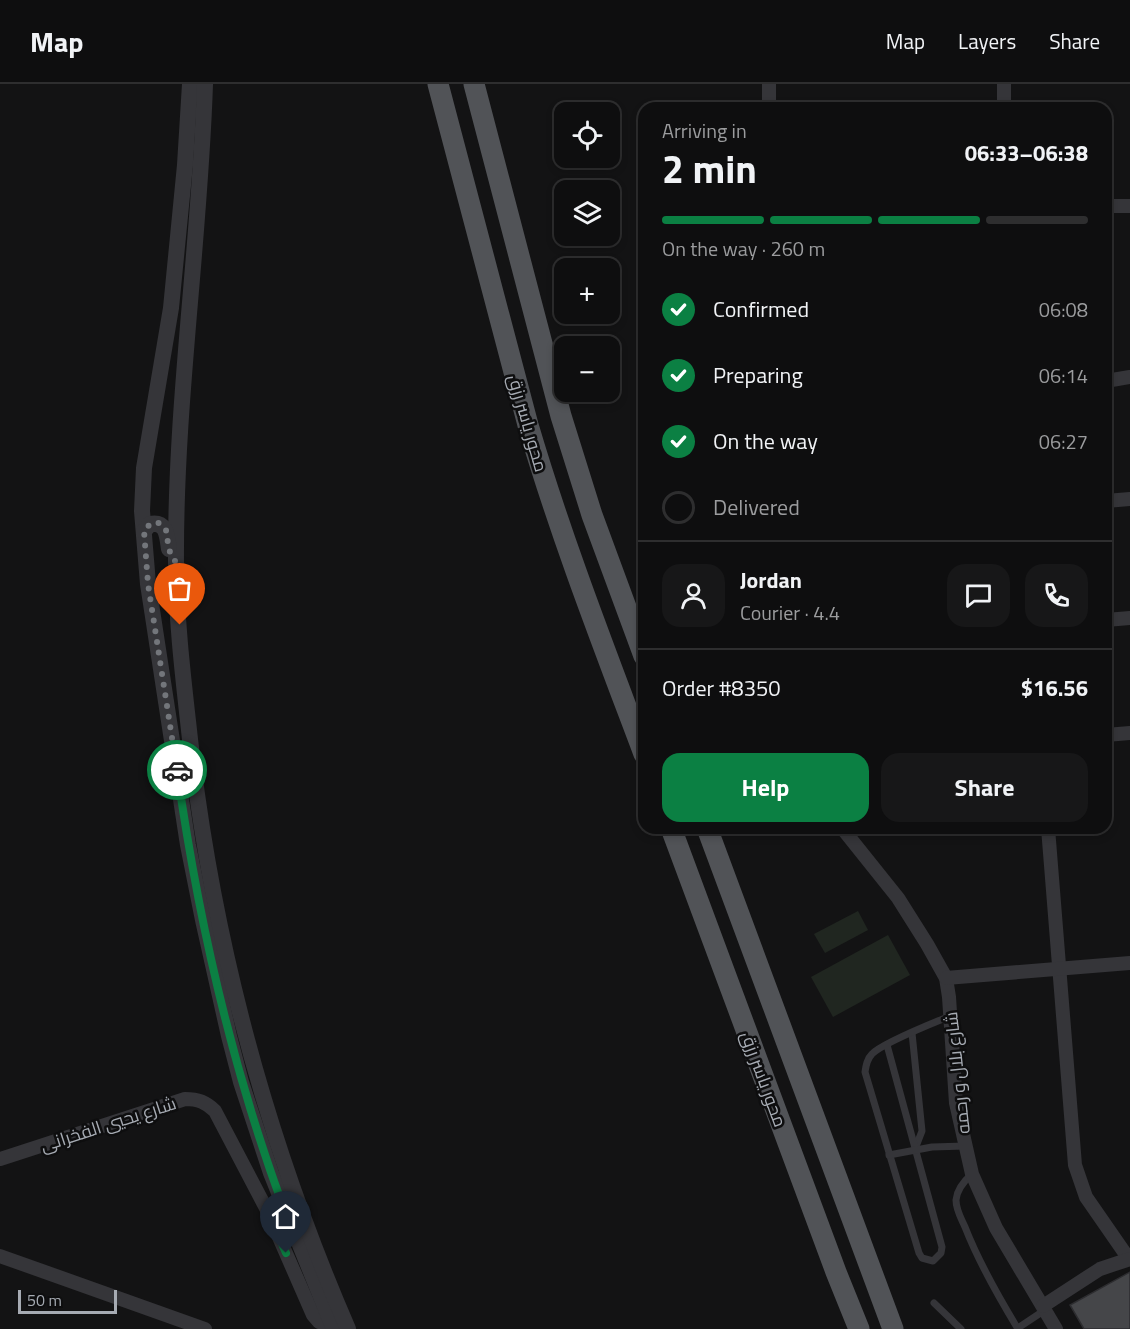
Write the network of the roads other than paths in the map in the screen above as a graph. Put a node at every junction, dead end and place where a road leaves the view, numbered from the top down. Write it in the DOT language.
graph roads {
  1 [pos="190,84"];
  2 [pos="205,84"];
  3 [pos="438,84"];
  4 [pos="474,84"];
  5 [pos="769,84"];
  6 [pos="1004,84"];
  7 [pos="770,102"];
  8 [pos="1004,102"];
  9 [pos="1112,206"];
  10 [pos="1130,206"];
  11 [pos="1130,376"];
  12 [pos="1112,380"];
  13 [pos="1130,499"];
  14 [pos="1112,500"];
  15 [pos="144,531"];
  16 [pos="176,563"];
  17 [pos="1130,618"];
  18 [pos="1112,620"];
  19 [pos="638,640"];
  20 [pos="1130,733"];
  21 [pos="1112,734"];
  22 [pos="638,738"];
  23 [pos="673,834"];
  24 [pos="709,834"];
  25 [pos="847,834"];
  26 [pos="1048,834"];
  27 [pos="1130,963"];
  28 [pos="1059,969"];
  29 [pos="946,978"];
  30 [pos="950,1016"];
  31 [pos="912,1033"];
  32 [pos="887,1045"];
  33 [pos="965,1146"];
  34 [pos="915,1149"];
  35 [pos="890,1155"];
  36 [pos="0,1159"];
  37 [pos="972,1174"];
  38 [pos="276,1209"];
  39 [pos="0,1256"];
  40 [pos="1129,1259"];
  41 [pos="934,1303"];
  42 [pos="1044,1308"];
  43 [pos="338,1328"];
  44 [pos="205,1329"];
  45 [pos="859,1329"];
  46 [pos="893,1329"];
  47 [pos="961,1329"];
  48 [pos="1018,1329"];
  49 [pos="1056,1329"];
  1 -- 15 [label="street"];
  2 -- 16 [label="street"];
  3 -- 22 [label="main road, محور ياسر رزق"];
  4 -- 19 [label="main road, محور ياسر رزق"];
  5 -- 7 [label="street"];
  6 -- 8 [label="street"];
  9 -- 10 [label="street"];
  11 -- 12 [label="street"];
  13 -- 14 [label="street"];
  15 -- 16 [label="street"];
  15 -- 38 [label="street"];
  16 -- 43 [label="street"];
  17 -- 18 [label="street"];
  20 -- 21 [label="street"];
  23 -- 45 [label="main road, محور ياسر رزق"];
  24 -- 46 [label="main road, محور ياسر رزق"];
  25 -- 29 [label="street, شارع بلال و رحمه"];
  26 -- 28 [label="street"];
  27 -- 28 [label="street"];
  28 -- 29 [label="street"];
  28 -- 40 [label="street"];
  29 -- 30 [label="street, شارع بلال و رحمه"];
  30 -- 31 [label="lane"];
  30 -- 33 [label="street, شارع بلال و رحمه"];
  31 -- 32 [label="lane"];
  31 -- 34 [label="lane"];
  32 -- 34 [label="lane"];
  32 -- 35 [label="lane"];
  33 -- 34 [label="lane"];
  33 -- 37 [label="street, شارع بلال و رحمه"];
  34 -- 35 [label="lane"];
  34 -- 35 [label="lane"];
  36 -- 38 [label="street, شارع يحيي الفخرانى"];
  37 -- 42 [label="street, شارع بلال و رحمه"];
  37 -- 48 [label="lane"];
  38 -- 43 [label="street"];
  39 -- 44 [label="street"];
  40 -- 42 [label="street"];
  41 -- 47 [label="lane"];
  42 -- 48 [label="lane"];
  42 -- 49 [label="street, شارع بلال و رحمه"];
}
